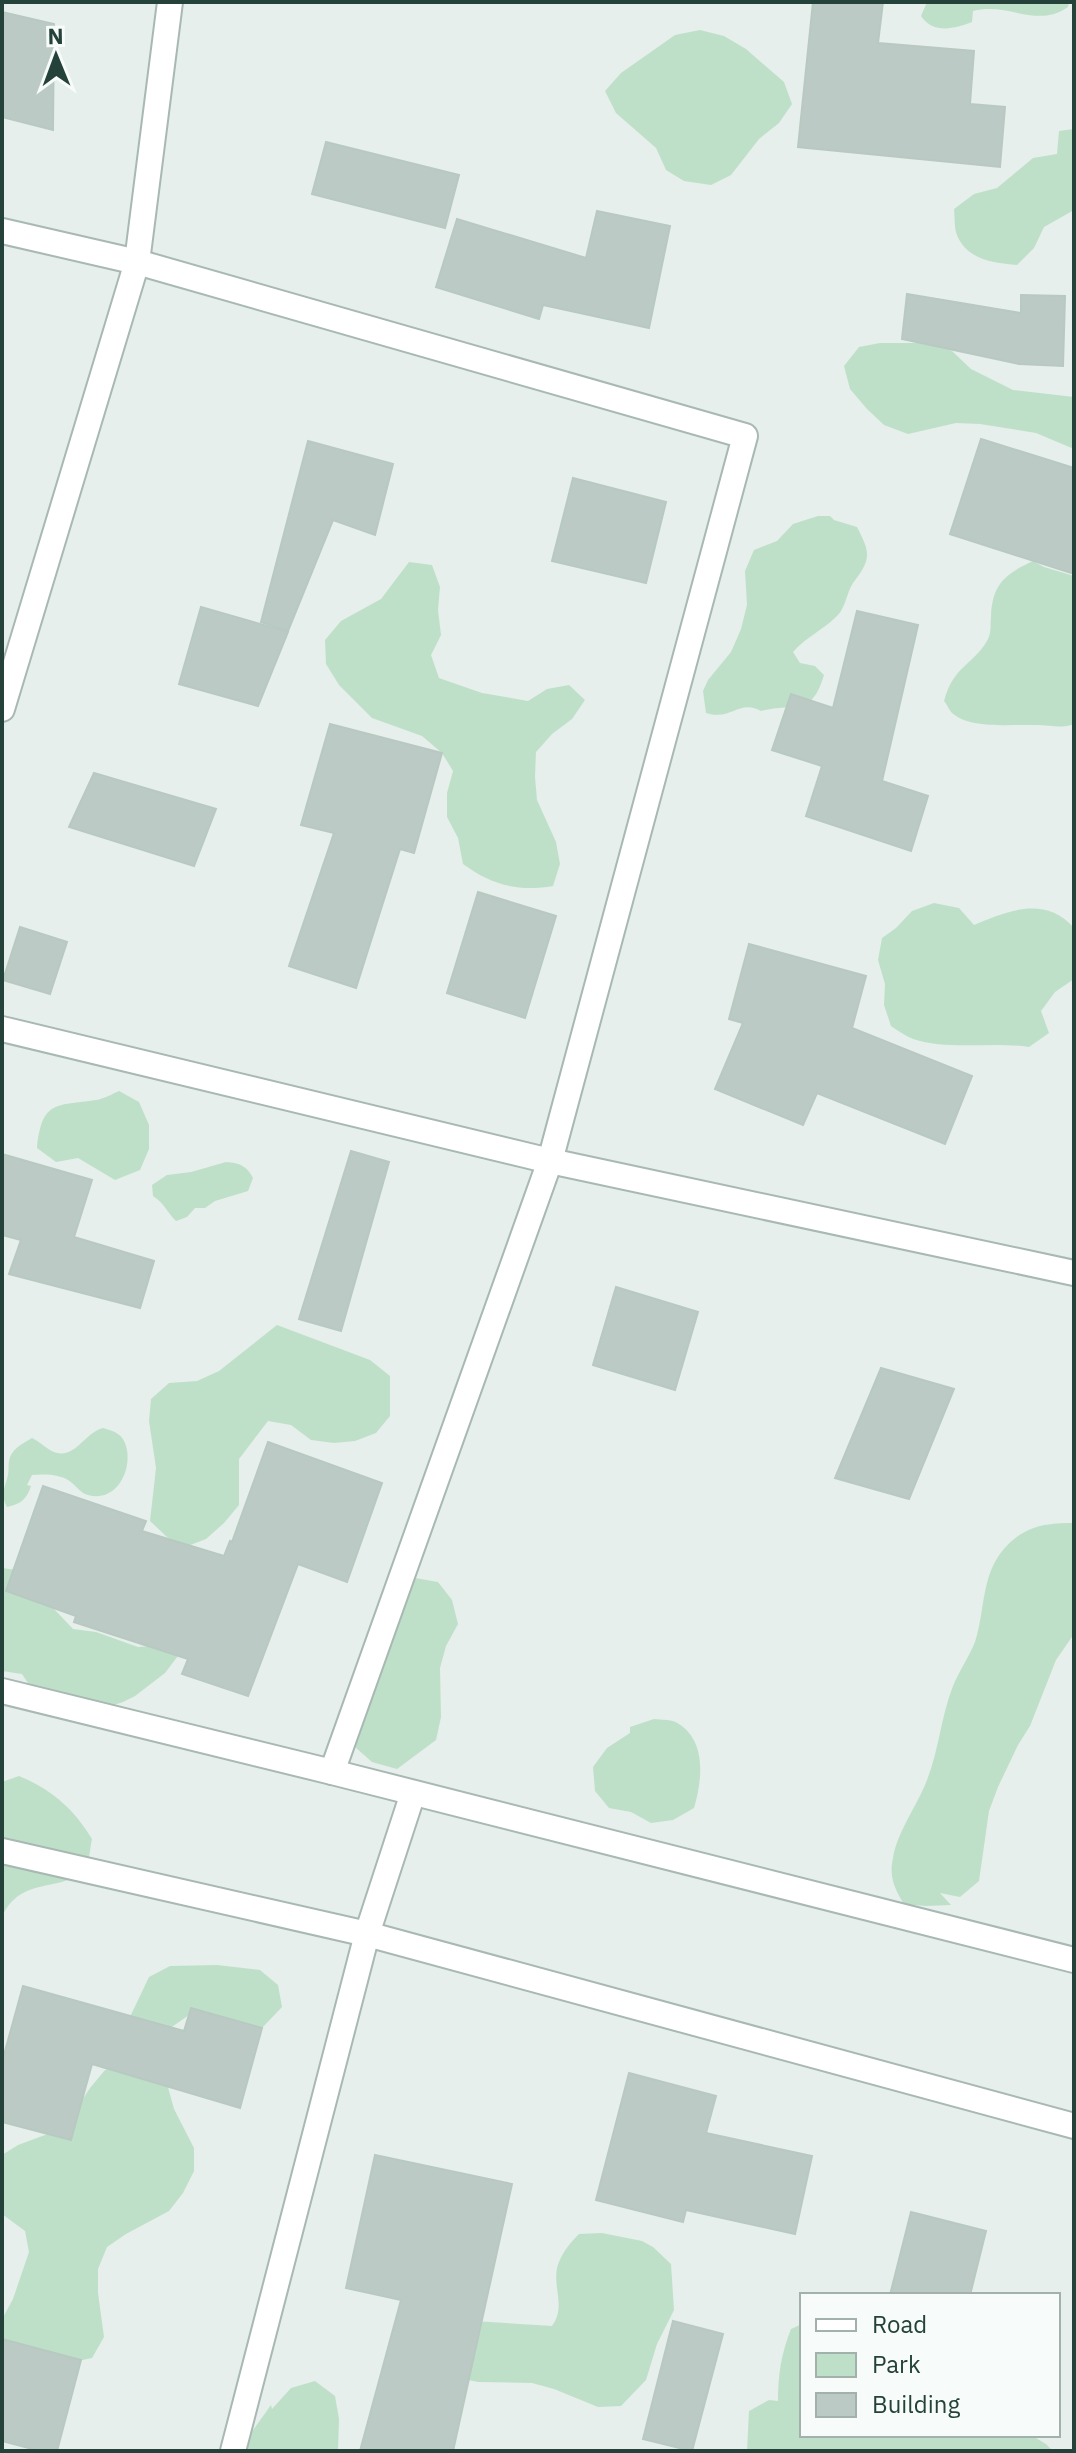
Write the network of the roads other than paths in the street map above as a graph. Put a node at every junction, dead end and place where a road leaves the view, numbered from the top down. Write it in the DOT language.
graph roads {
  1 [pos="170,2"];
  2 [pos="2,231"];
  3 [pos="137,262"];
  4 [pos="2,709"];
  5 [pos="2,1029"];
  6 [pos="550,1161"];
  7 [pos="1074,1273"];
  8 [pos="2,1691"];
  9 [pos="332,1772"];
  10 [pos="413,1793"];
  11 [pos="2,1851"];
  12 [pos="367,1934"];
  13 [pos="1074,1960"];
  14 [pos="1074,2126"];
  15 [pos="233,2451"];
  1 -- 3 [label="street"];
  2 -- 3 [label="street"];
  3 -- 4 [label="street"];
  3 -- 6 [label="street"];
  5 -- 6 [label="street"];
  6 -- 7 [label="street"];
  6 -- 9 [label="street"];
  8 -- 9 [label="street"];
  9 -- 10 [label="street"];
  10 -- 12 [label="street"];
  10 -- 13 [label="street"];
  11 -- 12 [label="street"];
  12 -- 14 [label="street"];
  12 -- 15 [label="street"];
}
